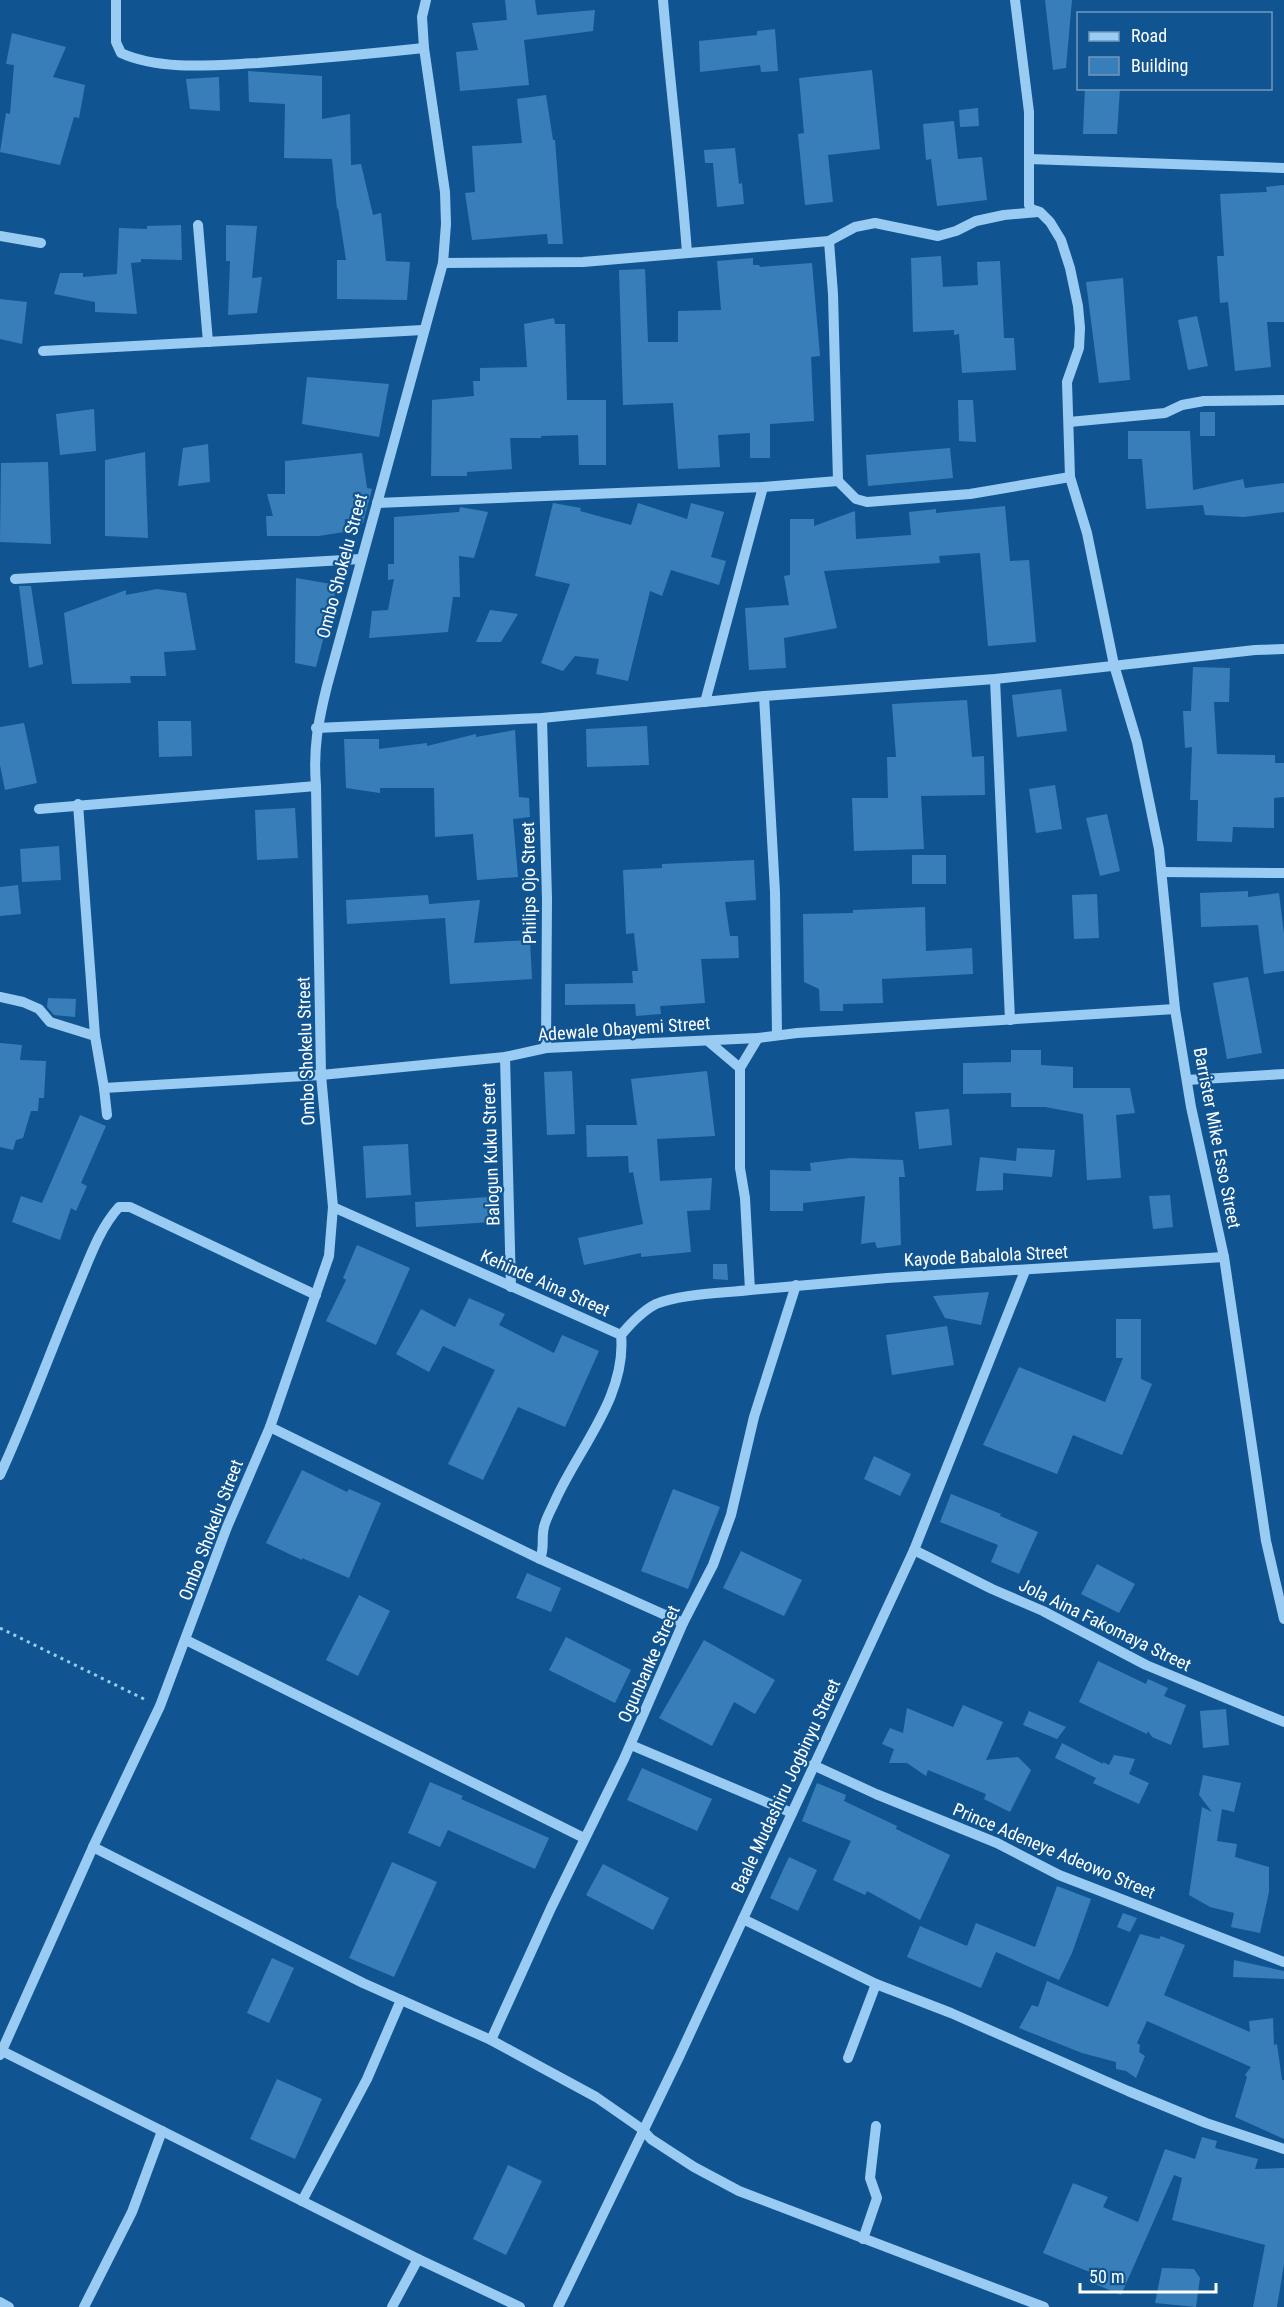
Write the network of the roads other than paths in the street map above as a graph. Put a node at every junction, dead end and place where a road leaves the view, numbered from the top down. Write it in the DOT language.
graph roads {
  1 [pos="116,0"];
  2 [pos="426,0"];
  3 [pos="663,0"];
  4 [pos="1015,0"];
  5 [pos="424,48"];
  6 [pos="1029,159"];
  7 [pos="1284,168"];
  8 [pos="1040,212"];
  9 [pos="198,225"];
  10 [pos="0,236"];
  11 [pos="829,241"];
  12 [pos="41,243"];
  13 [pos="687,254"];
  14 [pos="443,263"];
  15 [pos="423,330"];
  16 [pos="208,342"];
  17 [pos="43,351"];
  18 [pos="1284,400"];
  19 [pos="1069,422"];
  20 [pos="1070,477"];
  21 [pos="838,480"];
  22 [pos="763,487"];
  23 [pos="377,503"];
  24 [pos="361,559"];
  25 [pos="15,579"];
  26 [pos="1284,649"];
  27 [pos="1114,665"];
  28 [pos="994,679"];
  29 [pos="764,696"];
  30 [pos="705,702"];
  31 [pos="542,718"];
  32 [pos="316,728"];
  33 [pos="316,786"];
  34 [pos="78,804"];
  35 [pos="39,809"];
  36 [pos="1162,872"];
  37 [pos="1284,873"];
  38 [pos="0,997"];
  39 [pos="1174,1009"];
  40 [pos="1010,1020"];
  41 [pos="777,1035"];
  42 [pos="95,1036"];
  43 [pos="758,1038"];
  44 [pos="708,1041"];
  45 [pos="546,1048"];
  46 [pos="505,1056"];
  47 [pos="740,1068"];
  48 [pos="1284,1074"];
  49 [pos="321,1075"];
  50 [pos="1188,1080"];
  51 [pos="104,1088"];
  52 [pos="107,1115"];
  53 [pos="333,1207"];
  54 [pos="1224,1257"];
  55 [pos="1025,1271"];
  56 [pos="795,1285"];
  57 [pos="512,1287"];
  58 [pos="750,1290"];
  59 [pos="316,1295"];
  60 [pos="621,1335"];
  61 [pos="270,1427"];
  62 [pos="0,1475"];
  63 [pos="914,1550"];
  64 [pos="540,1559"];
  65 [pos="1284,1619"];
  66 [pos="683,1623"];
  67 [pos="186,1640"];
  68 [pos="1284,1722"];
  69 [pos="631,1745"];
  70 [pos="813,1765"];
  71 [pos="792,1813"];
  72 [pos="584,1838"];
  73 [pos="93,1847"];
  74 [pos="743,1919"];
  75 [pos="1284,1962"];
  76 [pos="876,1984"];
  77 [pos="400,2000"];
  78 [pos="491,2040"];
  79 [pos="1,2052"];
  80 [pos="848,2058"];
  81 [pos="876,2126"];
  82 [pos="642,2129"];
  83 [pos="162,2131"];
  84 [pos="1284,2149"];
  85 [pos="302,2201"];
  86 [pos="863,2239"];
  87 [pos="418,2259"];
  88 [pos="0,2302"];
  89 [pos="9,2307"];
  90 [pos="84,2307"];
  91 [pos="393,2307"];
  92 [pos="520,2307"];
  93 [pos="558,2307"];
  94 [pos="1044,2307"];
  1 -- 5 [label="street"];
  2 -- 5 [label="street, Ombo Shokelu Street"];
  3 -- 13 [label="street"];
  4 -- 6 [label="street"];
  5 -- 14 [label="street, Ombo Shokelu Street"];
  6 -- 7 [label="street"];
  6 -- 8 [label="street, Barrister Mike Esso Street"];
  8 -- 11 [label="street"];
  8 -- 19 [label="street, Barrister Mike Esso Street"];
  9 -- 16 [label="street"];
  10 -- 12 [label="street"];
  11 -- 13 [label="street"];
  11 -- 21 [label="street"];
  13 -- 14 [label="street"];
  14 -- 15 [label="street, Ombo Shokelu Street"];
  15 -- 16 [label="street"];
  15 -- 23 [label="street, Ombo Shokelu Street"];
  16 -- 17 [label="street"];
  18 -- 19 [label="street"];
  19 -- 20 [label="street, Barrister Mike Esso Street"];
  20 -- 21 [label="street"];
  20 -- 27 [label="street, Barrister Mike Esso Street"];
  21 -- 22 [label="street"];
  22 -- 23 [label="street"];
  22 -- 30 [label="street"];
  23 -- 24 [label="street, Ombo Shokelu Street"];
  24 -- 25 [label="street"];
  24 -- 32 [label="street, Ombo Shokelu Street"];
  26 -- 27 [label="street"];
  27 -- 28 [label="street"];
  27 -- 36 [label="street, Barrister Mike Esso Street"];
  28 -- 29 [label="street"];
  28 -- 40 [label="street"];
  29 -- 30 [label="street"];
  29 -- 41 [label="street"];
  30 -- 31 [label="street"];
  31 -- 32 [label="street"];
  31 -- 45 [label="street, Philips Ojo Street"];
  32 -- 33 [label="street, Ombo Shokelu Street"];
  33 -- 34 [label="street"];
  33 -- 49 [label="street, Ombo Shokelu Street"];
  34 -- 35 [label="street"];
  34 -- 42 [label="street"];
  36 -- 37 [label="street"];
  36 -- 39 [label="street, Barrister Mike Esso Street"];
  38 -- 42 [label="street"];
  39 -- 40 [label="street, Adewale Obayemi Street"];
  39 -- 50 [label="street, Barrister Mike Esso Street"];
  40 -- 41 [label="street, Adewale Obayemi Street"];
  41 -- 43 [label="street, Adewale Obayemi Street"];
  42 -- 51 [label="street"];
  43 -- 44 [label="street, Adewale Obayemi Street"];
  43 -- 47 [label="street"];
  44 -- 45 [label="street, Adewale Obayemi Street"];
  44 -- 47 [label="street"];
  45 -- 46 [label="street, Adewale Obayemi Street"];
  46 -- 49 [label="street, Adewale Obayemi Street"];
  46 -- 57 [label="street, Balogun Kuku Street"];
  47 -- 58 [label="street"];
  48 -- 50 [label="street"];
  49 -- 51 [label="street, Adewale Obayemi Street"];
  49 -- 53 [label="street, Ombo Shokelu Street"];
  50 -- 54 [label="street, Barrister Mike Esso Street"];
  51 -- 52 [label="street"];
  53 -- 57 [label="street, Kehinde Aina Street"];
  53 -- 59 [label="street, Ombo Shokelu Street"];
  54 -- 55 [label="street, Kayode Babalola Street"];
  54 -- 65 [label="street, Barrister Mike Esso Street"];
  55 -- 56 [label="street, Kayode Babalola Street"];
  55 -- 63 [label="street, Baale Mudashiru Jogbinyu Street"];
  56 -- 58 [label="street, Kayode Babalola Street"];
  56 -- 66 [label="street, Ogunbanke Street"];
  57 -- 60 [label="street, Kehinde Aina Street"];
  58 -- 60 [label="street, Kayode Babalola Street"];
  59 -- 61 [label="street, Ombo Shokelu Street"];
  59 -- 62 [label="street"];
  60 -- 64 [label="street, Kehinde Aina Street"];
  61 -- 64 [label="street"];
  61 -- 67 [label="street, Ombo Shokelu Street"];
  63 -- 68 [label="street, Jola Aina Fakomaya Street"];
  63 -- 70 [label="street, Baale Mudashiru Jogbinyu Street"];
  64 -- 66 [label="street"];
  66 -- 69 [label="street, Ogunbanke Street"];
  67 -- 72 [label="street"];
  67 -- 73 [label="street, Ombo Shokelu Street"];
  69 -- 71 [label="street"];
  69 -- 72 [label="street, Ogunbanke Street"];
  70 -- 71 [label="street, Baale Mudashiru Jogbinyu Street"];
  70 -- 75 [label="street, Prince Adeneye Adeowo Street"];
  71 -- 74 [label="street, Baale Mudashiru Jogbinyu Street"];
  72 -- 78 [label="street, Ogunbanke Street"];
  73 -- 77 [label="street"];
  73 -- 79 [label="street, Ombo Shokelu Street"];
  74 -- 76 [label="street"];
  74 -- 82 [label="street, Baale Mudashiru Jogbinyu Street"];
  76 -- 80 [label="street"];
  76 -- 84 [label="street"];
  77 -- 78 [label="street"];
  77 -- 85 [label="street"];
  78 -- 82 [label="street"];
  79 -- 83 [label="street"];
  81 -- 86 [label="street"];
  82 -- 86 [label="street"];
  82 -- 93 [label="street, Baale Mudashiru Jogbinyu Street"];
  83 -- 85 [label="street"];
  83 -- 90 [label="street"];
  85 -- 87 [label="street"];
  86 -- 94 [label="street"];
  87 -- 91 [label="street"];
  87 -- 92 [label="street"];
  88 -- 89 [label="street"];
}
